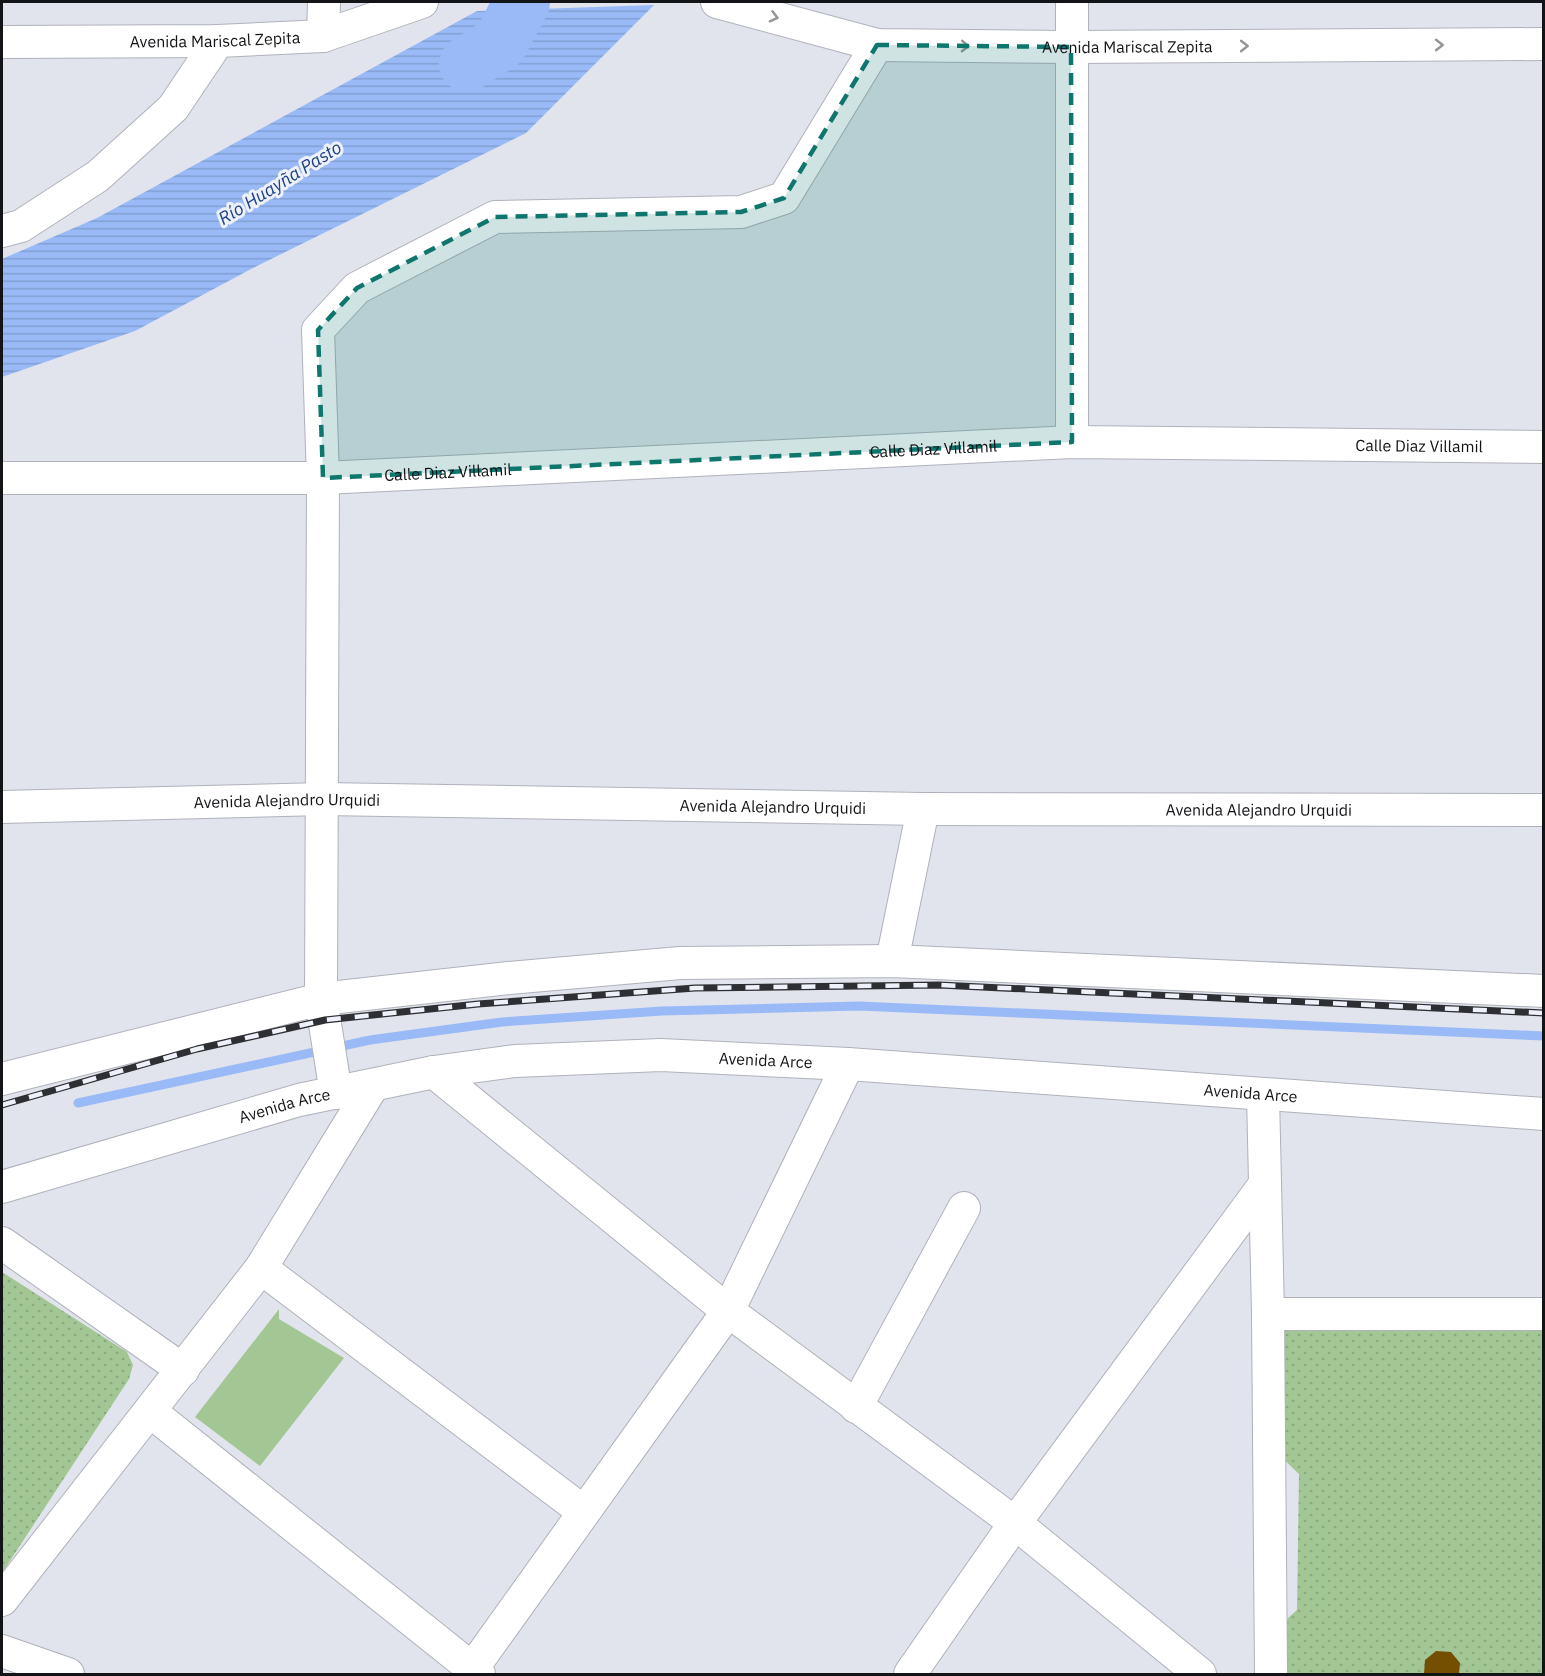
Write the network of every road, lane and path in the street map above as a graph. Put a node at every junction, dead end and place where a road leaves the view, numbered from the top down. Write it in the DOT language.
graph roads {
  1 [pos="324,2"];
  2 [pos="422,2"];
  3 [pos="717,2"];
  4 [pos="1072,2"];
  5 [pos="323,36"];
  6 [pos="218,41"];
  7 [pos="2,42"];
  8 [pos="1544,44"];
  9 [pos="878,45"];
  10 [pos="1071,47"];
  11 [pos="2,231"];
  12 [pos="1072,442"];
  13 [pos="1544,447"];
  14 [pos="2,478"];
  15 [pos="323,478"];
  16 [pos="323,799"];
  17 [pos="2,807"];
  18 [pos="923,809"];
  19 [pos="1544,810"];
  20 [pos="892,961"];
  21 [pos="1544,991"];
  22 [pos="321,999"];
  23 [pos="848,1064"];
  24 [pos="434,1072"];
  25 [pos="2,1078"];
  26 [pos="372,1087"];
  27 [pos="336,1093"];
  28 [pos="1263,1095"];
  29 [pos="1544,1114"];
  30 [pos="1265,1184"];
  31 [pos="2,1187"];
  32 [pos="964,1208"];
  33 [pos="2,1243"];
  34 [pos="261,1268"];
  35 [pos="728,1311"];
  36 [pos="1268,1314"];
  37 [pos="1544,1314"];
  38 [pos="183,1370"];
  39 [pos="856,1407"];
  40 [pos="151,1412"];
  41 [pos="584,1512"];
  42 [pos="1015,1523"];
  43 [pos="2,1600"];
  44 [pos="2,1651"];
  45 [pos="476,1672"];
  46 [pos="68,1674"];
  47 [pos="910,1674"];
  48 [pos="1200,1674"];
  49 [pos="1271,1674"];
  1 -- 5 [label="street"];
  2 -- 5 [label="street, Avenida Mariscal Zepita"];
  3 -- 9 [label="street, Avenida Mariscal Zepita, one-way"];
  4 -- 10 [label="street"];
  5 -- 6 [label="street, Avenida Mariscal Zepita"];
  6 -- 7 [label="street, Avenida Mariscal Zepita"];
  6 -- 11 [label="street"];
  10 -- 8 [label="street, Avenida Mariscal Zepita, one-way"];
  9 -- 10 [label="street, Avenida Mariscal Zepita, one-way"];
  9 -- 15 [label="street"];
  10 -- 12 [label="street"];
  12 -- 13 [label="street, Calle Diaz Villamil"];
  12 -- 15 [label="street, Calle Diaz Villamil"];
  14 -- 15 [label="street, Calle Diaz Villamil"];
  15 -- 16 [label="street"];
  16 -- 17 [label="street, Avenida Alejandro Urquidi"];
  16 -- 18 [label="street, Avenida Alejandro Urquidi"];
  16 -- 22 [label="street"];
  18 -- 19 [label="street, Avenida Alejandro Urquidi"];
  18 -- 20 [label="street"];
  20 -- 21 [label="street"];
  20 -- 22 [label="street"];
  22 -- 25 [label="street"];
  22 -- 27 [label="street"];
  23 -- 24 [label="street, Avenida Arce"];
  23 -- 28 [label="street, Avenida Arce"];
  23 -- 35 [label="street"];
  24 -- 26 [label="street, Avenida Arce"];
  24 -- 35 [label="street"];
  26 -- 27 [label="street, Avenida Arce"];
  26 -- 34 [label="street"];
  27 -- 31 [label="street, Avenida Arce"];
  28 -- 29 [label="street, Avenida Arce"];
  28 -- 30 [label="street"];
  30 -- 36 [label="street"];
  30 -- 42 [label="street"];
  32 -- 39 [label="street"];
  33 -- 38 [label="street"];
  34 -- 38 [label="street"];
  34 -- 41 [label="street"];
  35 -- 39 [label="street"];
  35 -- 41 [label="street"];
  36 -- 37 [label="street"];
  36 -- 49 [label="street"];
  38 -- 40 [label="street"];
  39 -- 42 [label="street"];
  40 -- 43 [label="street"];
  40 -- 45 [label="street"];
  41 -- 45 [label="street"];
  42 -- 47 [label="street"];
  42 -- 48 [label="street"];
  44 -- 46 [label="street"];
}
